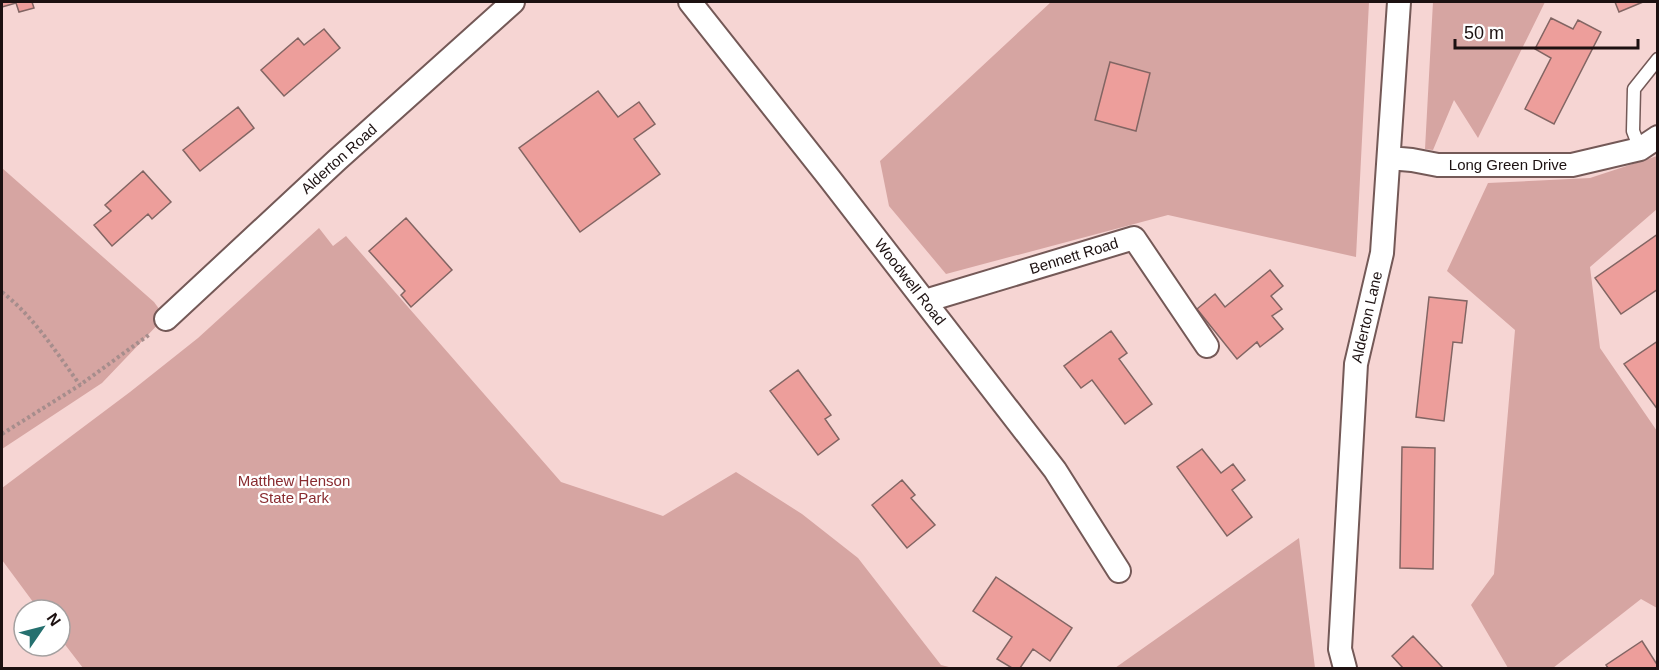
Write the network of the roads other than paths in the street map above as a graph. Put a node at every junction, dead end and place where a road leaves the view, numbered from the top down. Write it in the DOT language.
graph roads {
  1 [pos="513,2"];
  2 [pos="690,2"];
  3 [pos="1399,2"];
  4 [pos="1658,59"];
  5 [pos="1649,143"];
  6 [pos="1389,158"];
  7 [pos="925,301"];
  8 [pos="166,319"];
  9 [pos="1207,346"];
  10 [pos="1119,571"];
  11 [pos="1345,669"];
  1 -- 8 [label="street, Alderton Road"];
  2 -- 7 [label="street, Woodwell Road"];
  3 -- 6 [label="street, Alderton Lane"];
  4 -- 5 [label="lane"];
  5 -- 6 [label="street, Long Green Drive"];
  6 -- 11 [label="street, Alderton Lane"];
  7 -- 9 [label="street, Bennett Road"];
  7 -- 10 [label="street, Woodwell Road"];
}
